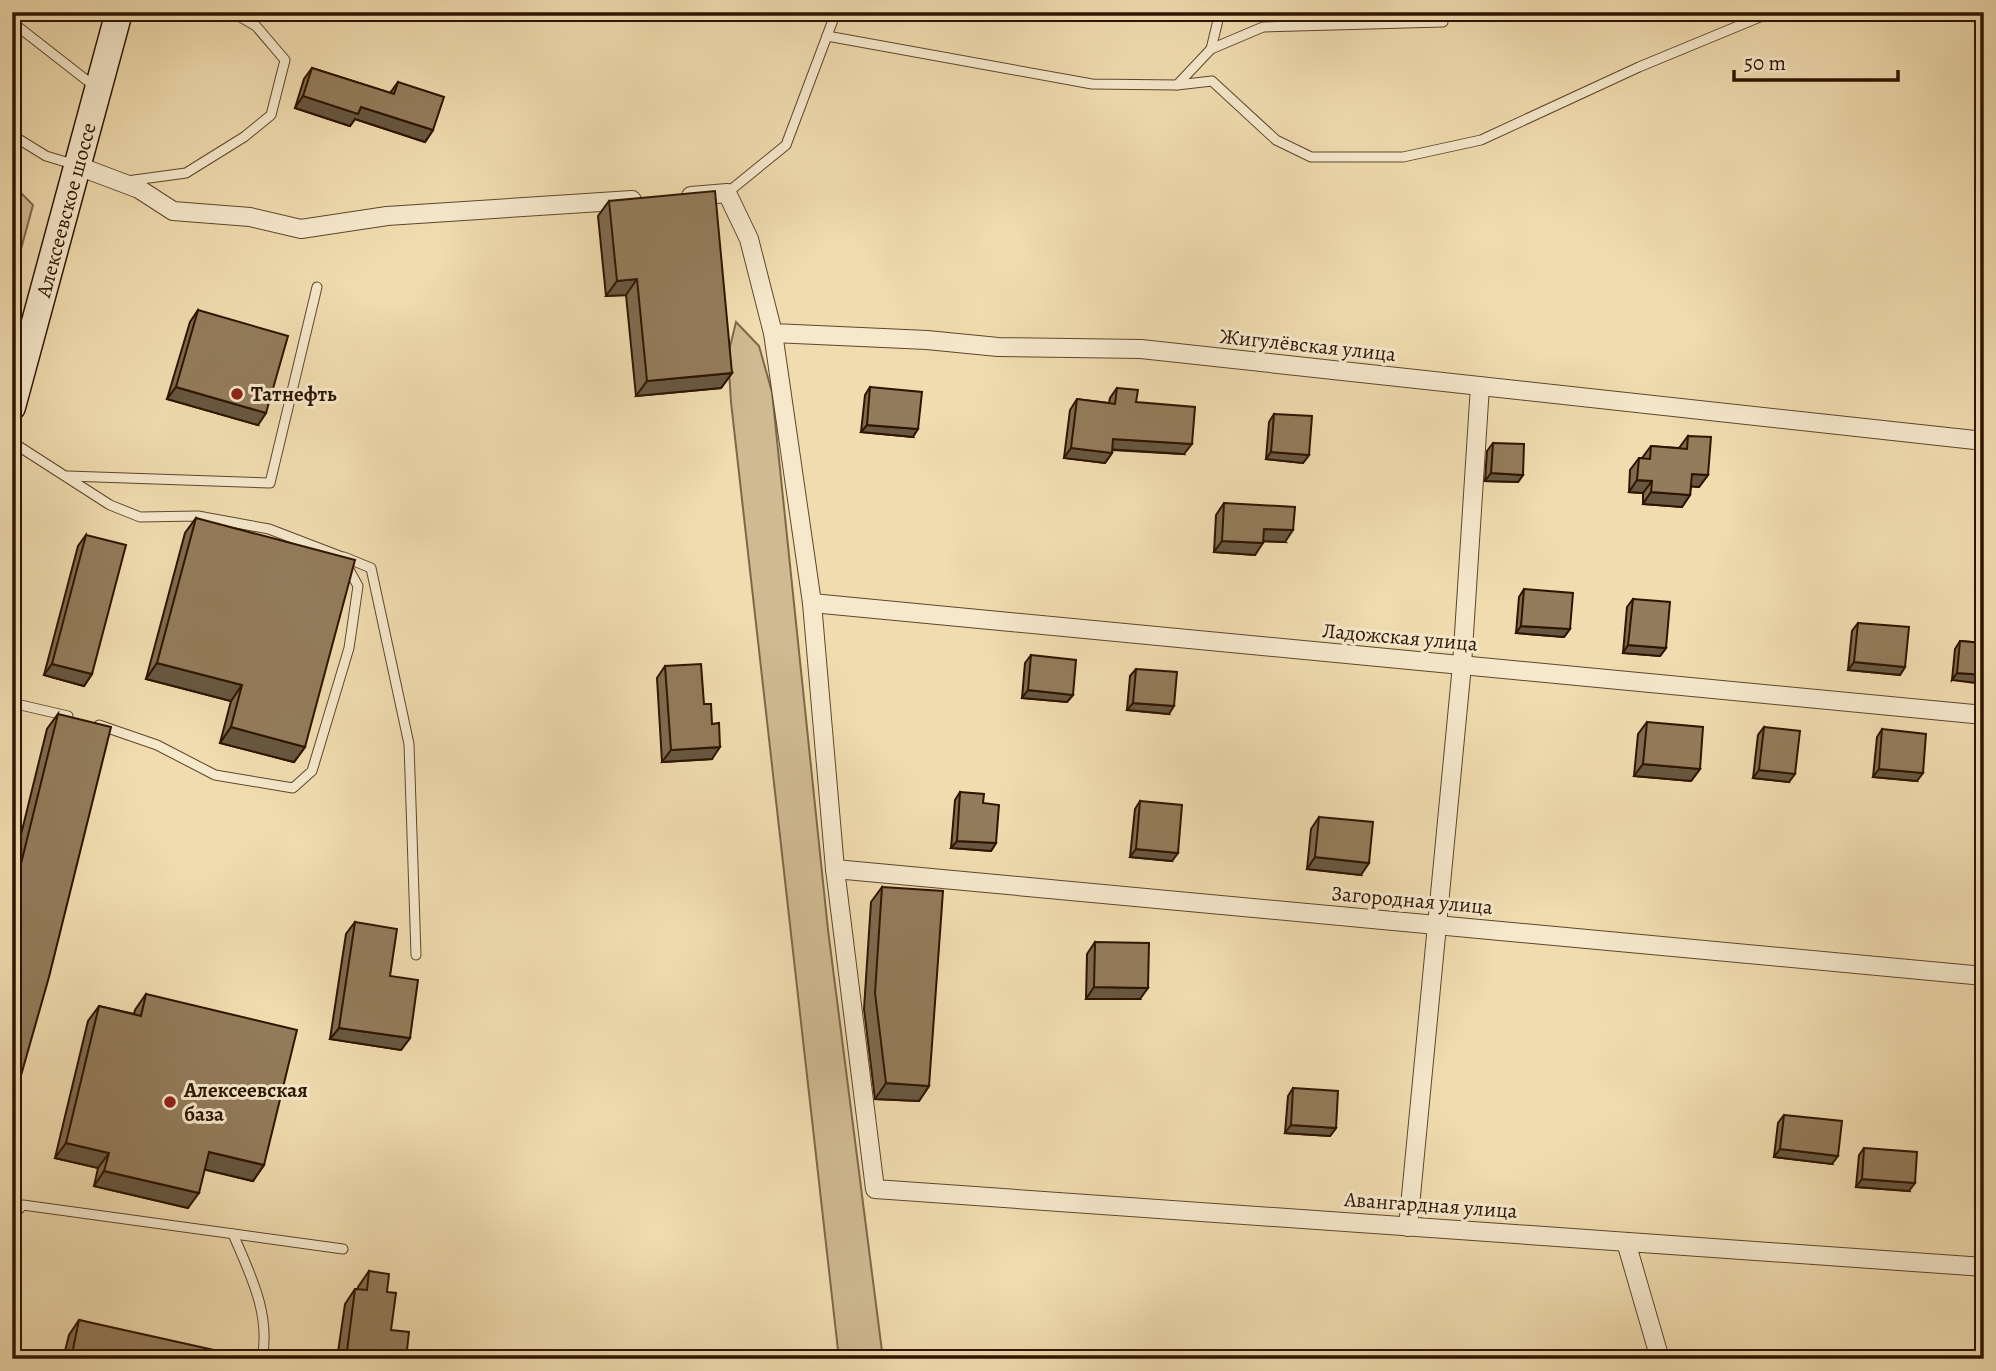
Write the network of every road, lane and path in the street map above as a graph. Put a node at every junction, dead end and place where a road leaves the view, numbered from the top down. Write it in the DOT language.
graph roads {
  1 [pos="119,12"];
  2 [pos="232,12"];
  3 [pos="836,12"];
  4 [pos="1220,12"];
  5 [pos="1772,12"];
  6 [pos="12,22"];
  7 [pos="1443,22"];
  8 [pos="827,36"];
  9 [pos="1211,49"];
  10 [pos="1177,85"];
  11 [pos="98,89"];
  12 [pos="12,135"];
  13 [pos="78,166"];
  14 [pos="122,182"];
  15 [pos="727,193"];
  16 [pos="673,197"];
  17 [pos="645,199"];
  18 [pos="317,287"];
  19 [pos="773,333"];
  20 [pos="1480,386"];
  21 [pos="12,407"];
  22 [pos="1984,441"];
  23 [pos="12,442"];
  24 [pos="66,476"];
  25 [pos="342,557"];
  26 [pos="812,603"];
  27 [pos="1462,666"];
  28 [pos="12,703"];
  29 [pos="1984,715"];
  30 [pos="76,718"];
  31 [pos="89,721"];
  32 [pos="835,869"];
  33 [pos="1436,925"];
  34 [pos="416,955"];
  35 [pos="1984,976"];
  36 [pos="12,1216"];
  37 [pos="1408,1227"];
  38 [pos="233,1234"];
  39 [pos="1626,1242"];
  40 [pos="343,1249"];
  41 [pos="1984,1267"];
  42 [pos="262,1359"];
  43 [pos="1660,1359"];
  1 -- 11 [label="street, Алексеевское шоссе"];
  2 -- 14 [label="lane"];
  3 -- 8 [label="lane"];
  4 -- 9 [label="lane"];
  5 -- 10 [label="lane"];
  6 -- 11 [label="lane"];
  7 -- 9 [label="lane"];
  8 -- 10 [label="lane"];
  8 -- 15 [label="lane"];
  9 -- 10 [label="lane"];
  11 -- 13 [label="street, Алексеевское шоссе"];
  12 -- 13 [label="lane"];
  13 -- 14 [label="street"];
  13 -- 21 [label="street, Алексеевское шоссе"];
  14 -- 17 [label="street"];
  15 -- 16 [label="street"];
  15 -- 19 [label="street"];
  18 -- 24 [label="lane"];
  19 -- 20 [label="street, Жигулёвская улица"];
  19 -- 26 [label="street"];
  20 -- 22 [label="street, Жигулёвская улица"];
  20 -- 27 [label="street"];
  23 -- 24 [label="lane"];
  24 -- 25 [label="lane"];
  25 -- 31 [label="lane"];
  25 -- 34 [label="lane"];
  26 -- 27 [label="street, Ладожская улица"];
  26 -- 32 [label="street"];
  27 -- 29 [label="street, Ладожская улица"];
  27 -- 33 [label="street"];
  28 -- 30 [label="lane"];
  32 -- 33 [label="street, Загородная улица"];
  32 -- 37 [label="street, Авангардная улица"];
  33 -- 35 [label="street, Загородная улица"];
  33 -- 37 [label="street"];
  36 -- 38 [label="lane"];
  37 -- 39 [label="street, Авангардная улица"];
  38 -- 40 [label="lane"];
  38 -- 42 [label="lane"];
  39 -- 41 [label="street, Авангардная улица"];
  39 -- 43 [label="street"];
}
